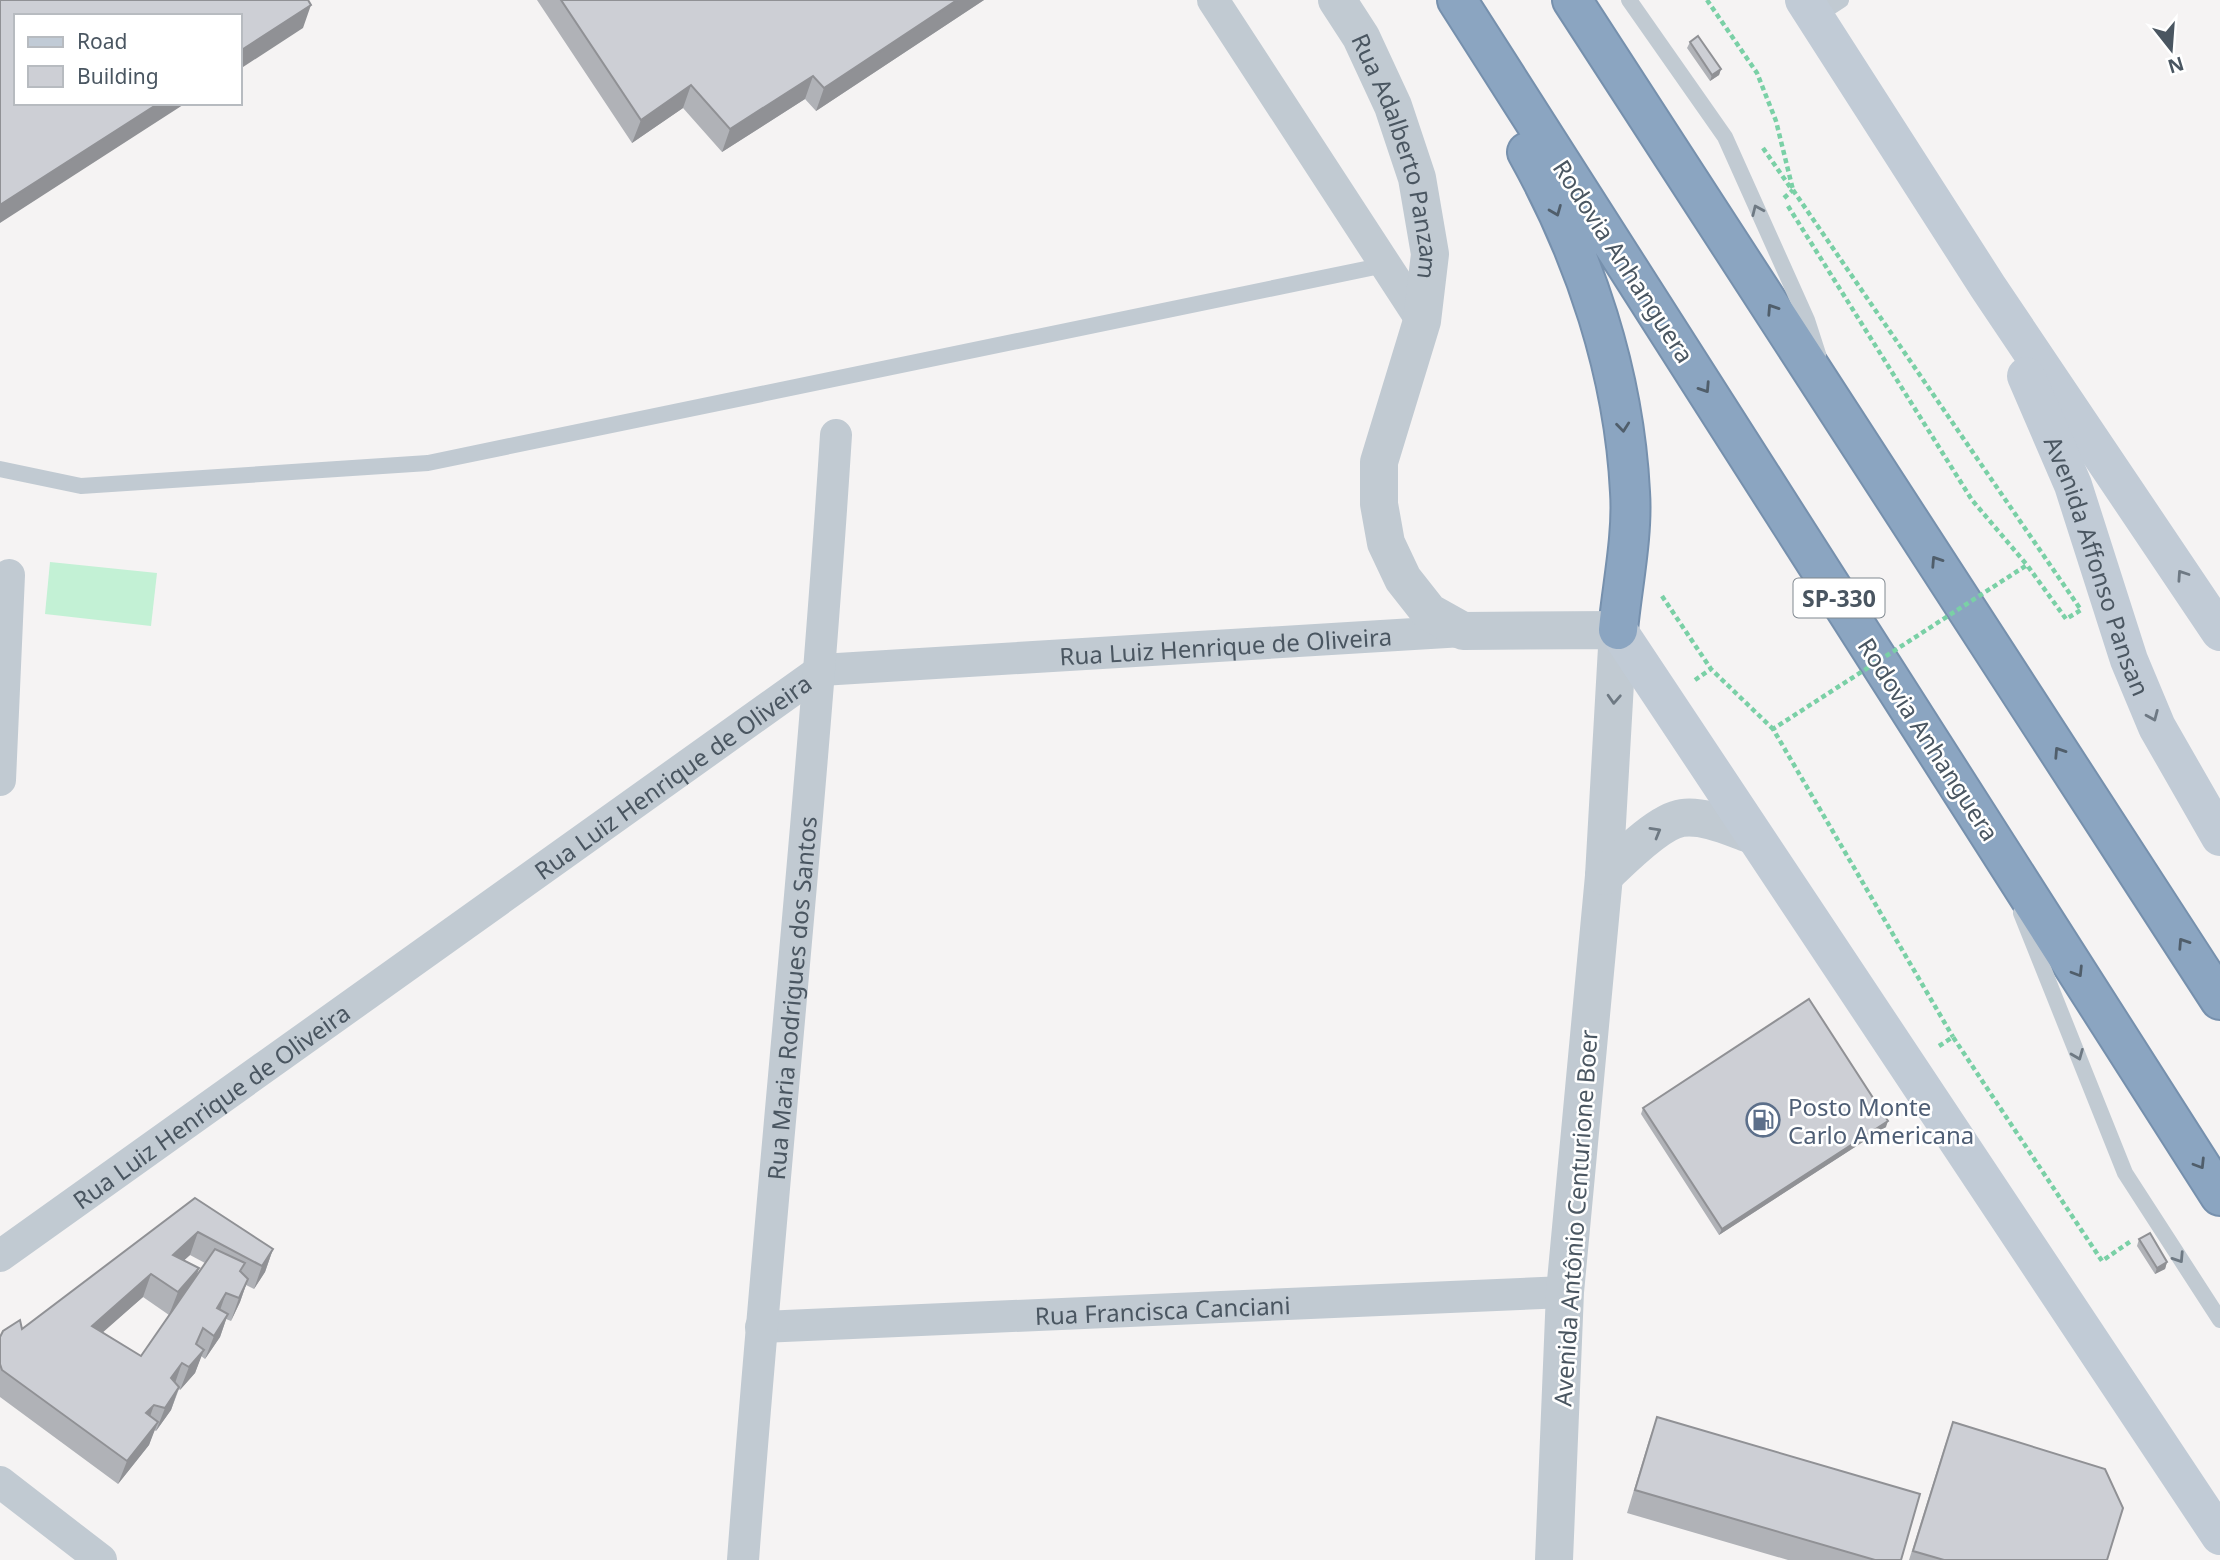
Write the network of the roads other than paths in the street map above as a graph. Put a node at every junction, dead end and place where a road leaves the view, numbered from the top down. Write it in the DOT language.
graph roads {
  1 [pos="1213,0"];
  2 [pos="1337,0"];
  3 [pos="1443,0"];
  4 [pos="1457,0"];
  5 [pos="1572,0"];
  6 [pos="1629,0"];
  7 [pos="1820,6"];
  8 [pos="1385,265"];
  9 [pos="1988,287"];
  10 [pos="1422,321"];
  11 [pos="1838,410"];
  12 [pos="836,435"];
  13 [pos="0,469"];
  14 [pos="9,575"];
  15 [pos="1463,631"];
  16 [pos="1618,631"];
  17 [pos="2220,632"];
  18 [pos="821,670"];
  19 [pos="0,780"];
  20 [pos="1989,833"];
  21 [pos="1750,834"];
  22 [pos="2220,837"];
  23 [pos="1604,876"];
  24 [pos="2220,1000"];
  25 [pos="2220,1196"];
  26 [pos="0,1256"];
  27 [pos="1565,1292"];
  28 [pos="2220,1320"];
  29 [pos="761,1327"];
  30 [pos="0,1482"];
  31 [pos="2220,1536"];
  32 [pos="100,1560"];
  33 [pos="743,1560"];
  34 [pos="1554,1560"];
  1 -- 8 [label="street"];
  2 -- 10 [label="street, Rua Adalberto Panzam"];
  3 -- 16 [label="highway, one-way"];
  4 -- 20 [label="highway, Rodovia Anhanguera / SP-330, one-way"];
  11 -- 5 [label="highway, one-way"];
  11 -- 6 [label="lane, one-way"];
  7 -- 9 [label="main road, Avenida Affonso Pansan"];
  8 -- 10 [label="street"];
  8 -- 13 [label="lane"];
  17 -- 9 [label="main road, Avenida Affonso Pansan, one-way"];
  9 -- 22 [label="main road, Avenida Affonso Pansan, one-way"];
  10 -- 15 [label="street, Rua Adalberto Panzam"];
  24 -- 11 [label="highway, one-way"];
  12 -- 18 [label="street, Rua Maria Rodrigues dos Santos"];
  14 -- 19 [label="street"];
  15 -- 16 [label="street"];
  15 -- 18 [label="street, Rua Luiz Henrique de Oliveira"];
  16 -- 21 [label="main road"];
  16 -- 23 [label="street, Avenida Antônio Centurione Boer, one-way"];
  18 -- 26 [label="street, Rua Luiz Henrique de Oliveira"];
  18 -- 29 [label="street, Rua Maria Rodrigues dos Santos"];
  20 -- 25 [label="highway, Rodovia Anhanguera / SP-330, one-way"];
  20 -- 28 [label="lane, one-way"];
  23 -- 21 [label="street, one-way"];
  21 -- 31 [label="main road"];
  23 -- 27 [label="street, Avenida Antônio Centurione Boer"];
  27 -- 29 [label="street, Rua Francisca Canciani"];
  27 -- 34 [label="street, Avenida Antônio Centurione Boer"];
  29 -- 33 [label="street, Rua Maria Rodrigues dos Santos"];
  30 -- 32 [label="street"];
}
